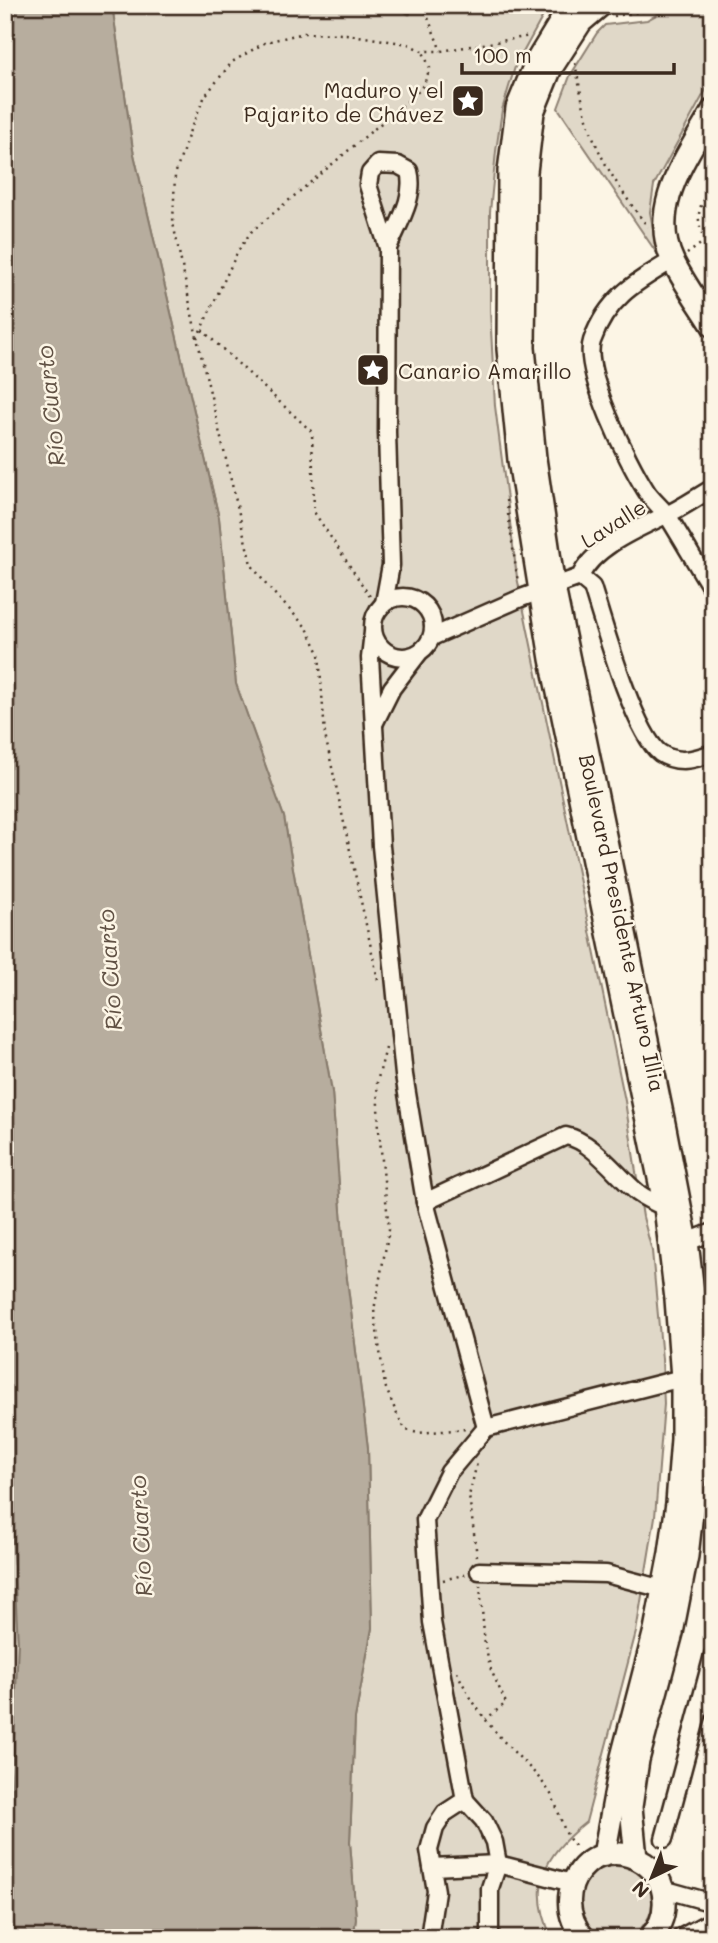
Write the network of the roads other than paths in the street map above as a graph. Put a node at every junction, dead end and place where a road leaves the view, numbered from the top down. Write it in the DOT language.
graph roads {
  1 [pos="567,5"];
  2 [pos="601,5"];
  3 [pos="713,110"];
  4 [pos="713,138"];
  5 [pos="388,248"];
  6 [pos="679,258"];
  7 [pos="713,298"];
  8 [pos="713,326"];
  9 [pos="713,488"];
  10 [pos="667,515"];
  11 [pos="580,577"];
  12 [pos="713,591"];
  13 [pos="538,592"];
  14 [pos="387,603"];
  15 [pos="427,608"];
  16 [pos="459,627"];
  17 [pos="373,632"];
  18 [pos="432,637"];
  19 [pos="418,654"];
  20 [pos="374,724"];
  21 [pos="713,753"];
  22 [pos="425,1202"];
  23 [pos="673,1210"];
  24 [pos="713,1219"];
  25 [pos="699,1238"];
  26 [pos="697,1349"];
  27 [pos="682,1378"];
  28 [pos="486,1428"];
  29 [pos="479,1571"];
  30 [pos="663,1588"];
  31 [pos="713,1655"];
  32 [pos="465,1800"];
  33 [pos="664,1839"];
  34 [pos="597,1858"];
  35 [pos="636,1858"];
  36 [pos="498,1864"];
  37 [pos="432,1867"];
  38 [pos="572,1883"];
  39 [pos="663,1889"];
  40 [pos="713,1903"];
  41 [pos="713,1920"];
  42 [pos="429,1938"];
  43 [pos="490,1938"];
  44 [pos="583,1938"];
  45 [pos="649,1938"];
  46 [pos="680,1938"];
  1 -- 13 [label="main road, Boulevard Presidente Arturo Illia"];
  2 -- 13 [label="main road, Boulevard Presidente Arturo Illia"];
  3 -- 6 [label="main road"];
  4 -- 6 [label="main road"];
  5 -- 5 [label="street"];
  5 -- 14 [label="street"];
  6 -- 7 [label="main road"];
  6 -- 8 [label="main road"];
  6 -- 10 [label="street"];
  9 -- 10 [label="street, Lavalle"];
  10 -- 11 [label="street, Lavalle"];
  10 -- 12 [label="street"];
  11 -- 13 [label="street, Lavalle"];
  11 -- 21 [label="street"];
  13 -- 16 [label="street, Lavalle"];
  13 -- 23 [label="main road, Boulevard Presidente Arturo Illia"];
  14 -- 15 [label="street"];
  14 -- 17 [label="street"];
  15 -- 16 [label="street"];
  15 -- 18 [label="street"];
  16 -- 18 [label="street, Lavalle"];
  17 -- 19 [label="street"];
  17 -- 20 [label="street"];
  18 -- 19 [label="street"];
  19 -- 20 [label="street"];
  20 -- 22 [label="street"];
  22 -- 23 [label="street"];
  22 -- 28 [label="street"];
  23 -- 25 [label="main road, Boulevard Presidente Arturo Illia"];
  23 -- 26 [label="main road, Boulevard Presidente Arturo Illia"];
  24 -- 25 [label="street"];
  25 -- 26 [label="main road, Boulevard Presidente Arturo Illia"];
  26 -- 27 [label="main road, Boulevard Presidente Arturo Illia"];
  26 -- 35 [label="main road, Boulevard Presidente Arturo Illia"];
  27 -- 28 [label="street"];
  27 -- 30 [label="main road, Boulevard Presidente Arturo Illia"];
  28 -- 32 [label="street"];
  29 -- 30 [label="street"];
  30 -- 34 [label="main road, Boulevard Presidente Arturo Illia"];
  31 -- 33 [label="street"];
  32 -- 36 [label="street"];
  32 -- 37 [label="street"];
  34 -- 35 [label="main road"];
  34 -- 38 [label="main road"];
  35 -- 39 [label="main road"];
  36 -- 37 [label="street"];
  36 -- 38 [label="street"];
  36 -- 43 [label="street"];
  37 -- 42 [label="street"];
  38 -- 44 [label="main road"];
  39 -- 40 [label="street"];
  39 -- 45 [label="main road"];
  41 -- 46 [label="street"];
}
